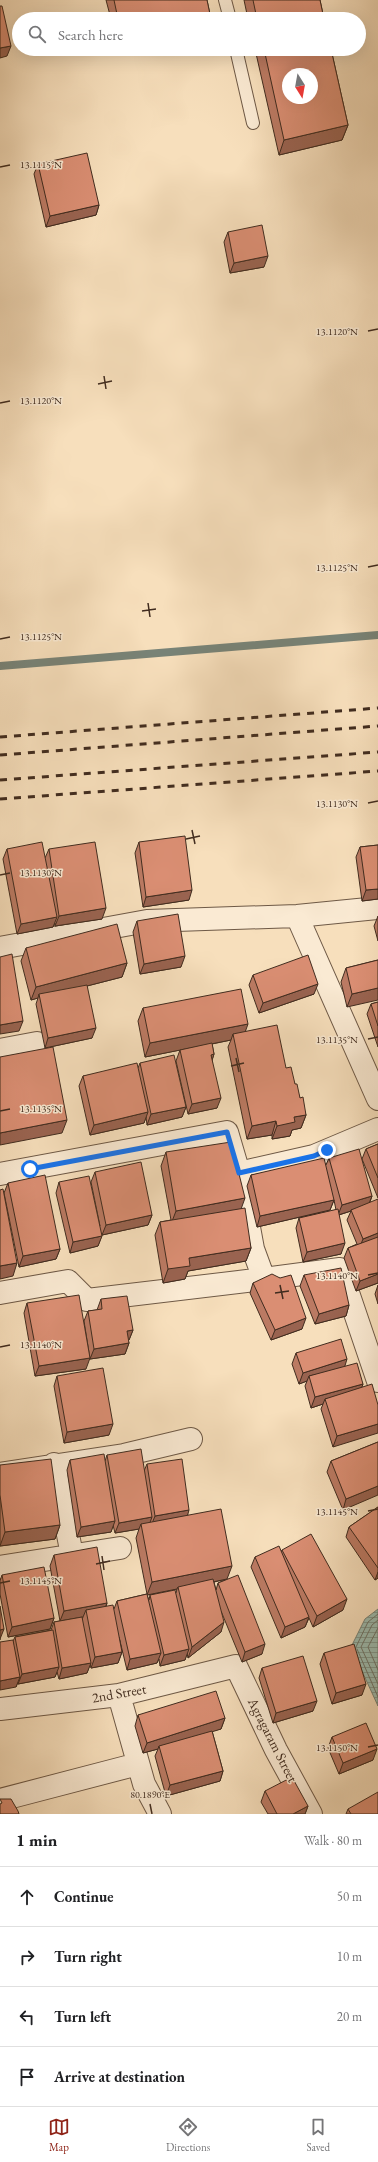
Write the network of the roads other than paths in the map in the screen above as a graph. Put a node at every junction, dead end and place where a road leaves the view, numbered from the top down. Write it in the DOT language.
graph roads {
  1 [pos="225,0"];
  2 [pos="228,12"];
  3 [pos="238,56"];
  4 [pos="253,123"];
  5 [pos="378,908"];
  6 [pos="296,916"];
  7 [pos="0,948"];
  8 [pos="37,1043"];
  9 [pos="0,1050"];
  10 [pos="378,1099"];
  11 [pos="378,1129"];
  12 [pos="239,1173"];
  13 [pos="0,1174"];
  14 [pos="264,1279"];
  15 [pos="0,1293"];
  16 [pos="378,1381"];
  17 [pos="190,1439"];
  18 [pos="54,1464"];
  19 [pos="0,1474"];
  20 [pos="120,1548"];
  21 [pos="72,1555"];
  22 [pos="0,1567"];
  23 [pos="236,1666"];
  24 [pos="119,1695"];
  25 [pos="0,1709"];
  26 [pos="138,1764"];
  27 [pos="0,1800"];
  28 [pos="160,1814"];
  29 [pos="311,1814"];
  1 -- 2 [label="lane"];
  3 -- 4 [label="lane"];
  5 -- 6 [label="street"];
  6 -- 7 [label="street"];
  6 -- 10 [label="street"];
  8 -- 9 [label="street"];
  11 -- 12 [label="street"];
  12 -- 13 [label="street"];
  12 -- 14 [label="street"];
  14 -- 15 [label="street"];
  14 -- 16 [label="street"];
  17 -- 18 [label="street"];
  18 -- 19 [label="street"];
  18 -- 21 [label="street"];
  20 -- 21 [label="street"];
  21 -- 22 [label="street"];
  23 -- 24 [label="street, 2nd Street"];
  23 -- 29 [label="street, Agragaram Street"];
  24 -- 25 [label="street, 2nd Street"];
  24 -- 26 [label="street"];
  26 -- 27 [label="street"];
  26 -- 28 [label="street"];
}
